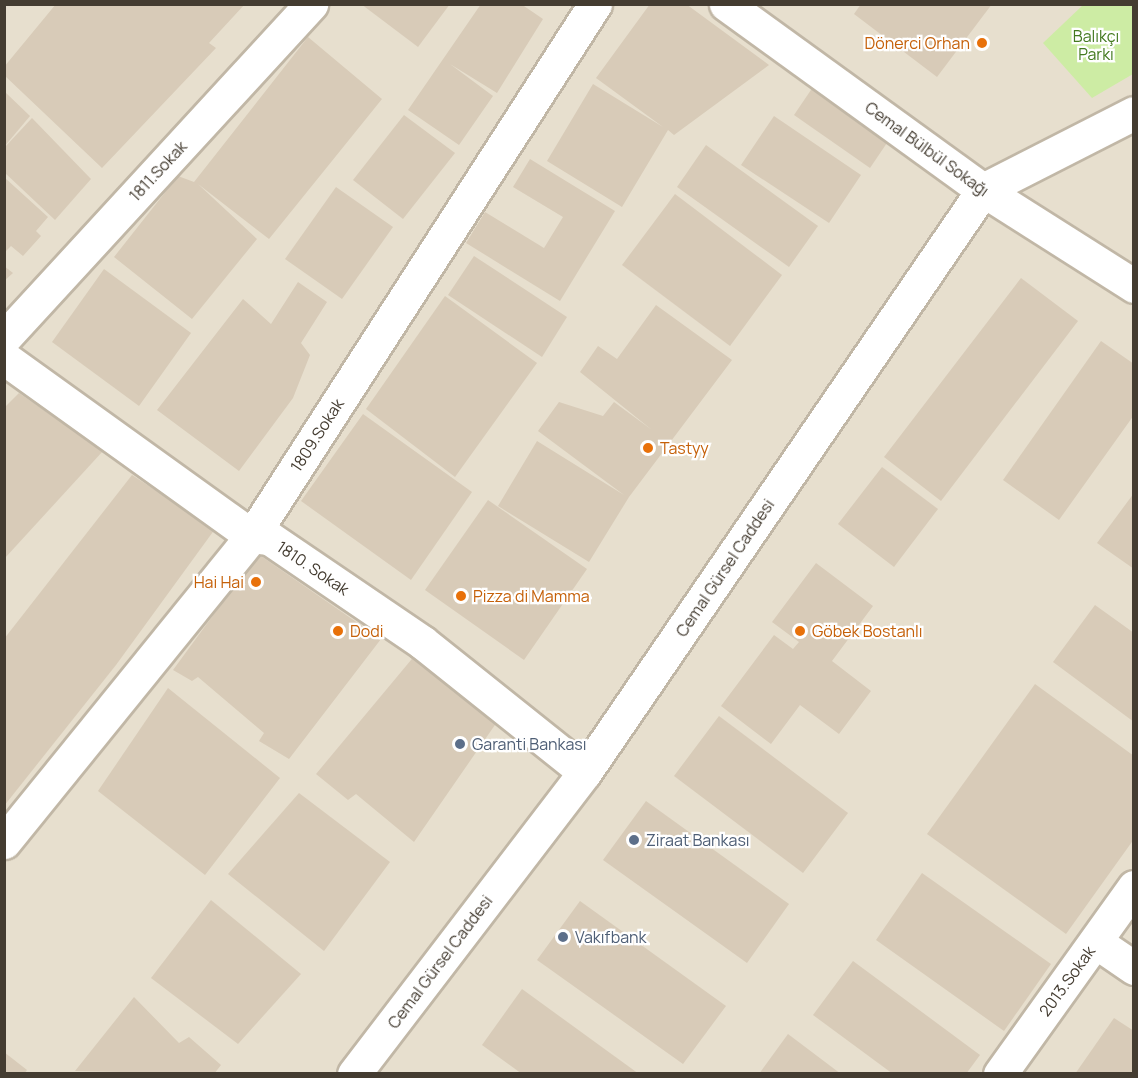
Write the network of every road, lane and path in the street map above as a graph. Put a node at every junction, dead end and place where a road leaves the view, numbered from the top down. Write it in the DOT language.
graph roads {
  1 [pos="311,4"];
  2 [pos="596,4"];
  3 [pos="726,4"];
  4 [pos="1134,113"];
  5 [pos="983,190"];
  6 [pos="1134,286"];
  7 [pos="4,338"];
  8 [pos="4,358"];
  9 [pos="252,536"];
  10 [pos="585,772"];
  11 [pos="4,842"];
  12 [pos="1134,887"];
  13 [pos="1096,942"];
  14 [pos="1134,968"];
  15 [pos="354,1074"];
  16 [pos="1000,1074"];
  1 -- 7 [label="street, 1811.Sokak"];
  2 -- 9 [label="street, 1809.Sokak"];
  3 -- 5 [label="street, Cemal Bülbül Sokağı"];
  4 -- 5 [label="street, Cemal Gürsel Caddesi"];
  5 -- 6 [label="street, Cemal Bülbül Sokağı"];
  5 -- 10 [label="street, Cemal Gürsel Caddesi"];
  8 -- 9 [label="street, 1810. Sokak"];
  9 -- 10 [label="street, 1810. Sokak"];
  9 -- 11 [label="street, 1809.Sokak"];
  10 -- 15 [label="street, Cemal Gürsel Caddesi"];
  12 -- 13 [label="street, 2013.Sokak"];
  13 -- 14 [label="street"];
  13 -- 16 [label="street, 2013.Sokak"];
}
